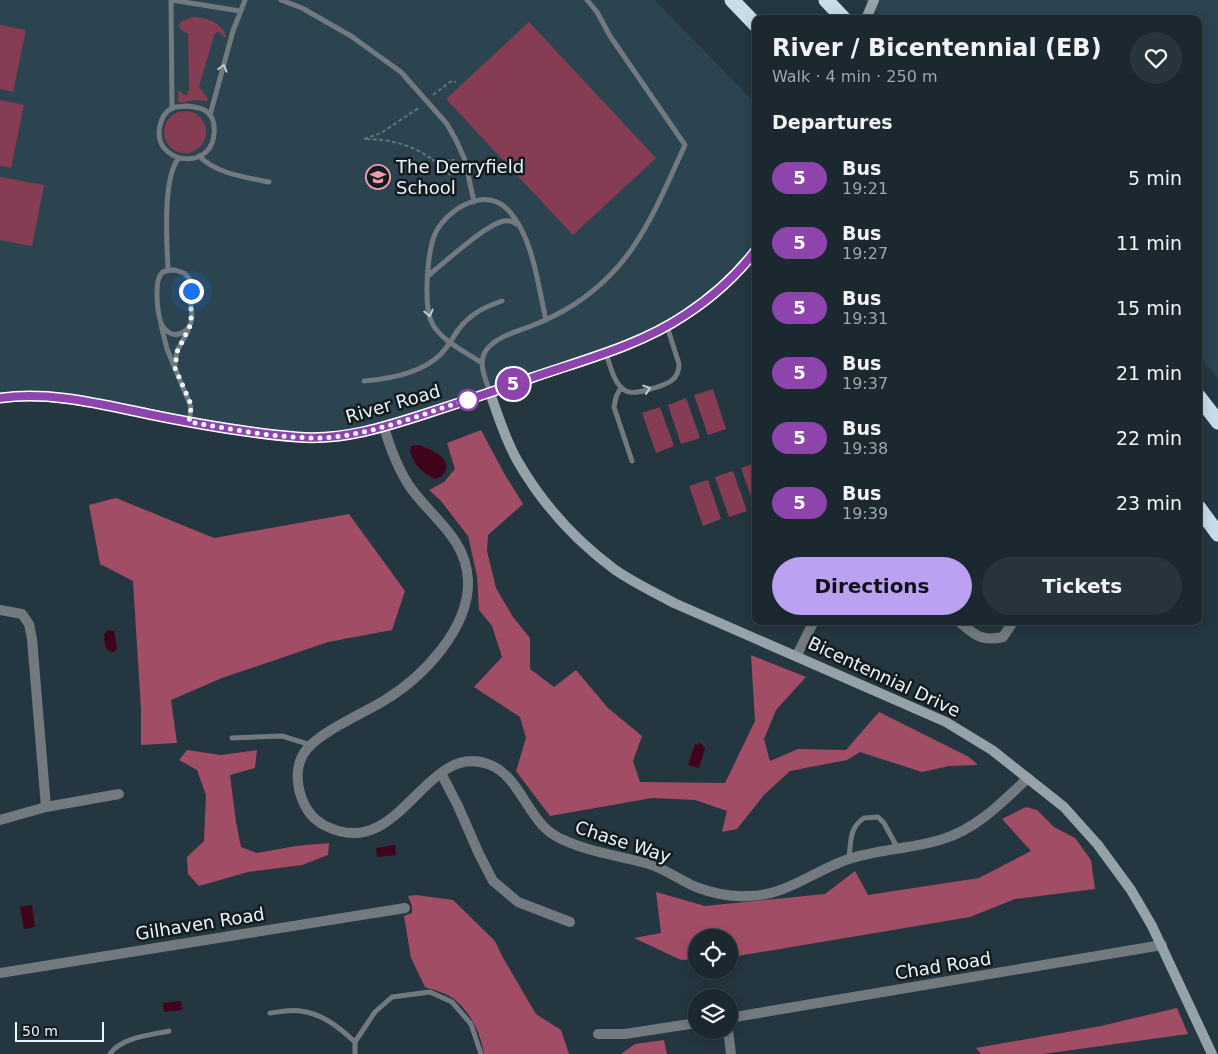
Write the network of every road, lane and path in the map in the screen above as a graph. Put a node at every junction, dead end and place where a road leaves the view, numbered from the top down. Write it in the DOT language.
graph roads {
  1 [pos="171,0"];
  2 [pos="245,0"];
  3 [pos="281,0"];
  4 [pos="587,0"];
  5 [pos="732,0"];
  6 [pos="826,0"];
  7 [pos="874,0"];
  8 [pos="240,11"];
  9 [pos="840,15"];
  10 [pos="868,15"];
  11 [pos="752,21"];
  12 [pos="456,82"];
  13 [pos="427,100"];
  14 [pos="172,109"];
  15 [pos="210,115"];
  16 [pos="199,156"];
  17 [pos="179,158"];
  18 [pos="432,160"];
  19 [pos="465,160"];
  20 [pos="269,182"];
  21 [pos="457,182"];
  22 [pos="474,202"];
  23 [pos="519,226"];
  24 [pos="752,255"];
  25 [pos="168,270"];
  26 [pos="428,276"];
  27 [pos="502,301"];
  28 [pos="546,320"];
  29 [pos="161,323"];
  30 [pos="191,324"];
  31 [pos="667,326"];
  32 [pos="451,342"];
  33 [pos="605,353"];
  34 [pos="482,363"];
  35 [pos="175,368"];
  36 [pos="364,381"];
  37 [pos="621,387"];
  38 [pos="490,393"];
  39 [pos="0,398"];
  40 [pos="1202,401"];
  41 [pos="189,422"];
  42 [pos="1218,422"];
  43 [pos="384,427"];
  44 [pos="632,461"];
  45 [pos="1202,512"];
  46 [pos="1218,534"];
  47 [pos="0,610"];
  48 [pos="812,625"];
  49 [pos="963,625"];
  50 [pos="1011,625"];
  51 [pos="798,655"];
  52 [pos="232,738"];
  53 [pos="311,745"];
  54 [pos="441,773"];
  55 [pos="1028,778"];
  56 [pos="119,794"];
  57 [pos="46,807"];
  58 [pos="0,820"];
  59 [pos="898,848"];
  60 [pos="849,859"];
  61 [pos="405,908"];
  62 [pos="570,922"];
  63 [pos="1162,945"];
  64 [pos="0,973"];
  65 [pos="270,1013"];
  66 [pos="738,1016"];
  67 [pos="688,1024"];
  68 [pos="169,1031"];
  69 [pos="598,1034"];
  70 [pos="729,1039"];
  71 [pos="355,1042"];
  72 [pos="110,1054"];
  73 [pos="355,1054"];
  74 [pos="481,1054"];
  75 [pos="731,1054"];
  76 [pos="1212,1054"];
  1 -- 8 [label="lane"];
  1 -- 14 [label="lane"];
  2 -- 8 [label="lane"];
  3 -- 13 [label="lane"];
  4 -- 28 [label="lane"];
  5 -- 11 [label="highway"];
  6 -- 9 [label="highway"];
  7 -- 10 [label="street"];
  15 -- 8 [label="lane, one-way"];
  12 -- 13 [label="path"];
  13 -- 18 [label="path"];
  13 -- 19 [label="lane"];
  14 -- 15 [label="lane"];
  14 -- 17 [label="lane"];
  15 -- 16 [label="lane"];
  16 -- 17 [label="lane"];
  16 -- 20 [label="lane"];
  17 -- 25 [label="lane"];
  18 -- 19 [label="path"];
  18 -- 21 [label="path"];
  19 -- 22 [label="lane"];
  22 -- 23 [label="lane"];
  22 -- 26 [label="lane"];
  23 -- 26 [label="lane"];
  23 -- 28 [label="lane"];
  24 -- 31 [label="street, River Road"];
  25 -- 29 [label="lane"];
  25 -- 30 [label="lane"];
  26 -- 32 [label="lane, one-way"];
  27 -- 32 [label="lane"];
  28 -- 34 [label="lane"];
  29 -- 30 [label="lane"];
  29 -- 35 [label="lane"];
  30 -- 35 [label="lane"];
  31 -- 33 [label="street, River Road"];
  37 -- 31 [label="lane, one-way"];
  32 -- 34 [label="lane"];
  32 -- 36 [label="lane"];
  33 -- 37 [label="lane"];
  33 -- 38 [label="street, River Road"];
  34 -- 38 [label="lane"];
  35 -- 41 [label="lane"];
  37 -- 44 [label="lane"];
  38 -- 43 [label="street, River Road"];
  38 -- 51 [label="street, Bicentennial Drive"];
  39 -- 41 [label="street, River Road"];
  40 -- 42 [label="highway"];
  41 -- 43 [label="street, River Road"];
  43 -- 53 [label="street, Chase Way"];
  45 -- 46 [label="highway"];
  47 -- 57 [label="street"];
  48 -- 51 [label="street"];
  49 -- 50 [label="street"];
  51 -- 55 [label="street, Bicentennial Drive"];
  52 -- 53 [label="lane"];
  53 -- 54 [label="street, Chase Way"];
  54 -- 60 [label="street, Chase Way"];
  54 -- 62 [label="street"];
  55 -- 59 [label="street, Chase Way"];
  55 -- 63 [label="street, Bicentennial Drive"];
  56 -- 57 [label="street"];
  57 -- 58 [label="street"];
  59 -- 60 [label="street, Chase Way"];
  59 -- 60 [label="lane"];
  61 -- 64 [label="street, Gilhaven Road"];
  63 -- 66 [label="street, Chad Road"];
  63 -- 76 [label="street, Bicentennial Drive"];
  65 -- 71 [label="lane"];
  67 -- 69 [label="street"];
  68 -- 72 [label="lane"];
  70 -- 75 [label="street"];
  71 -- 73 [label="lane"];
  71 -- 74 [label="lane"];
}
